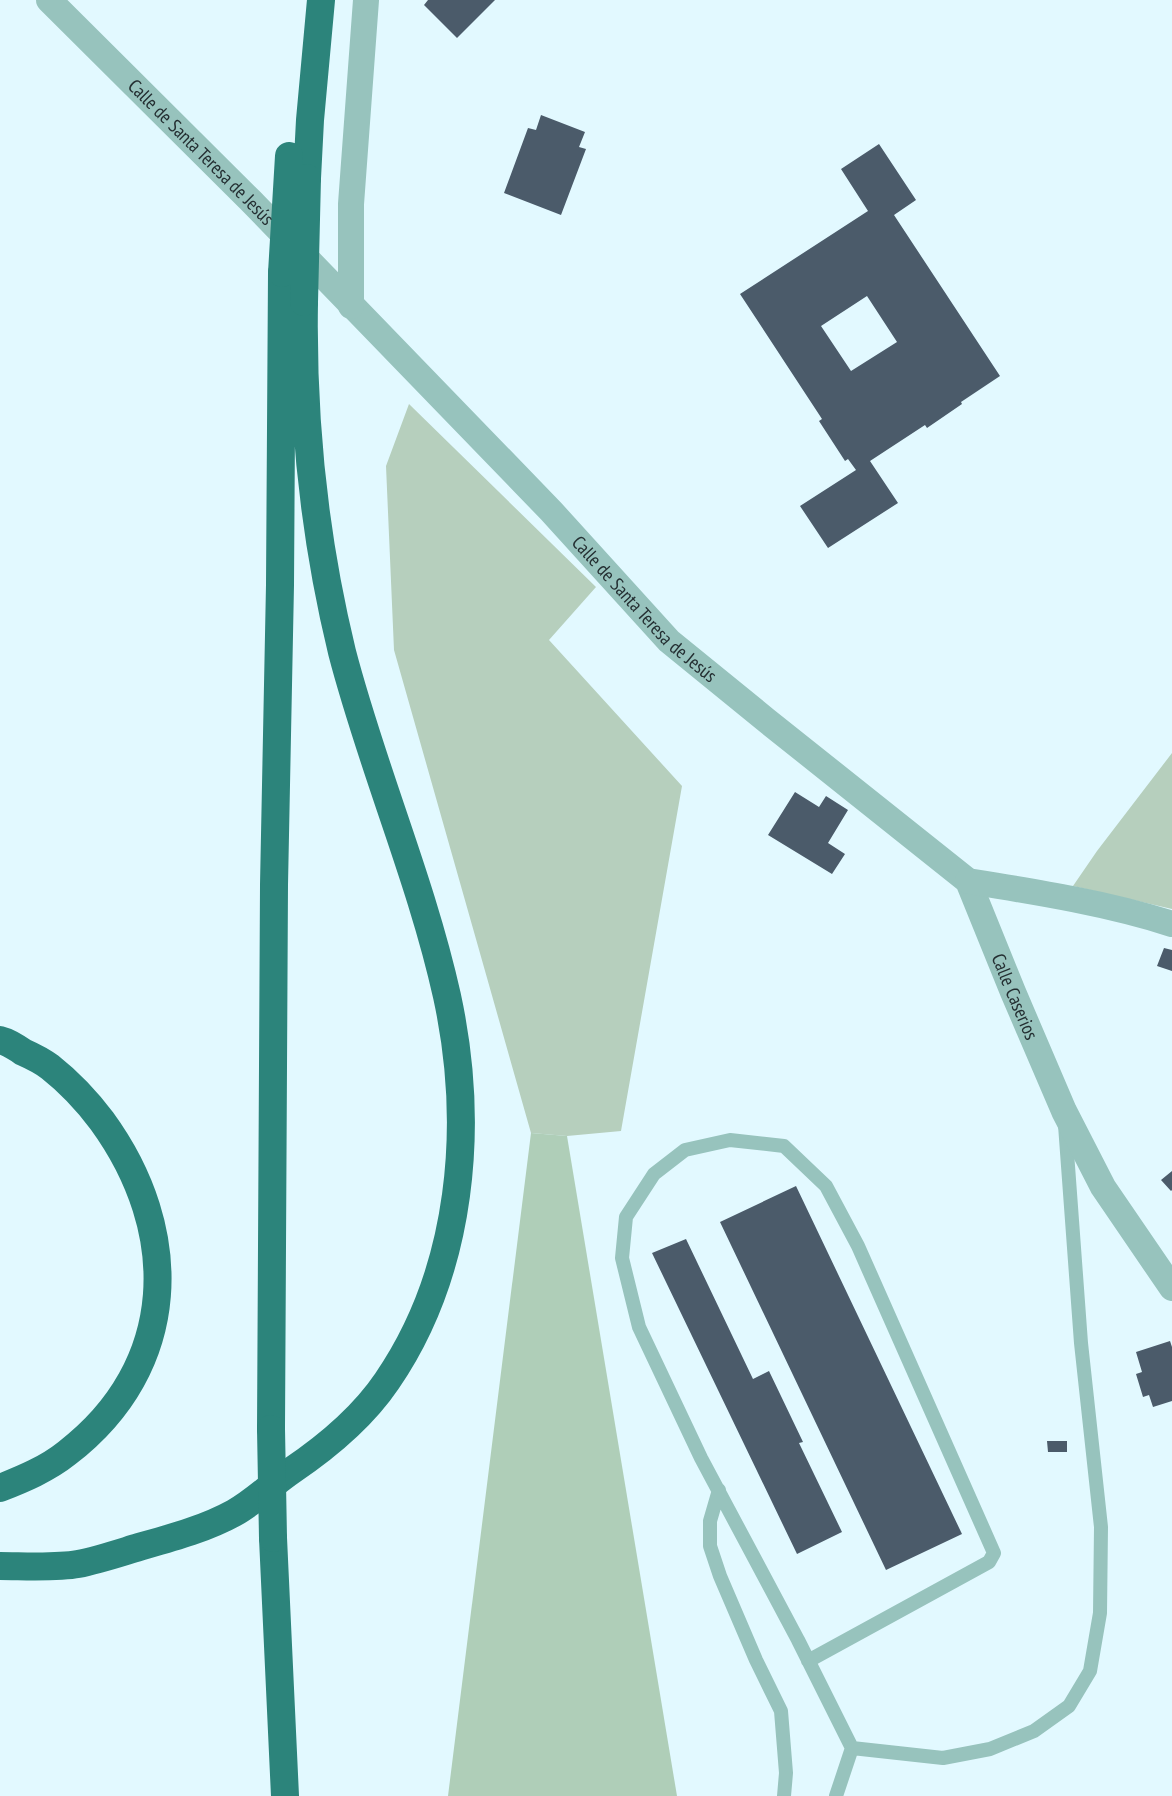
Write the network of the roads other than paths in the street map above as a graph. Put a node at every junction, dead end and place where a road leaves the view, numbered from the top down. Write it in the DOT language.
graph roads {
  1 [pos="49,0"];
  2 [pos="308,0"];
  3 [pos="321,0"];
  4 [pos="366,0"];
  5 [pos="351,306"];
  6 [pos="968,881"];
  7 [pos="1172,924"];
  8 [pos="0,1040"];
  9 [pos="1064,1111"];
  10 [pos="1172,1288"];
  11 [pos="0,1488"];
  12 [pos="719,1490"];
  13 [pos="0,1566"];
  14 [pos="808,1661"];
  15 [pos="852,1748"];
  16 [pos="841,1780"];
  17 [pos="285,1796"];
  18 [pos="784,1796"];
  19 [pos="825,1796"];
  20 [pos="836,1796"];
  1 -- 5 [label="street, Calle de Santa Teresa de Jesús"];
  2 -- 17 [label="highway, bridge"];
  3 -- 13 [label="highway, bridge"];
  4 -- 5 [label="street"];
  5 -- 6 [label="street, Calle de Santa Teresa de Jesús"];
  6 -- 7 [label="street"];
  6 -- 9 [label="street, Calle Caserios"];
  8 -- 11 [label="highway"];
  9 -- 10 [label="street, Calle Caserios"];
  9 -- 15 [label="lane"];
  12 -- 14 [label="lane"];
  12 -- 14 [label="lane"];
  12 -- 18 [label="lane"];
  14 -- 15 [label="lane"];
  15 -- 16 [label="lane"];
  16 -- 19 [label="lane"];
  16 -- 20 [label="lane"];
}
